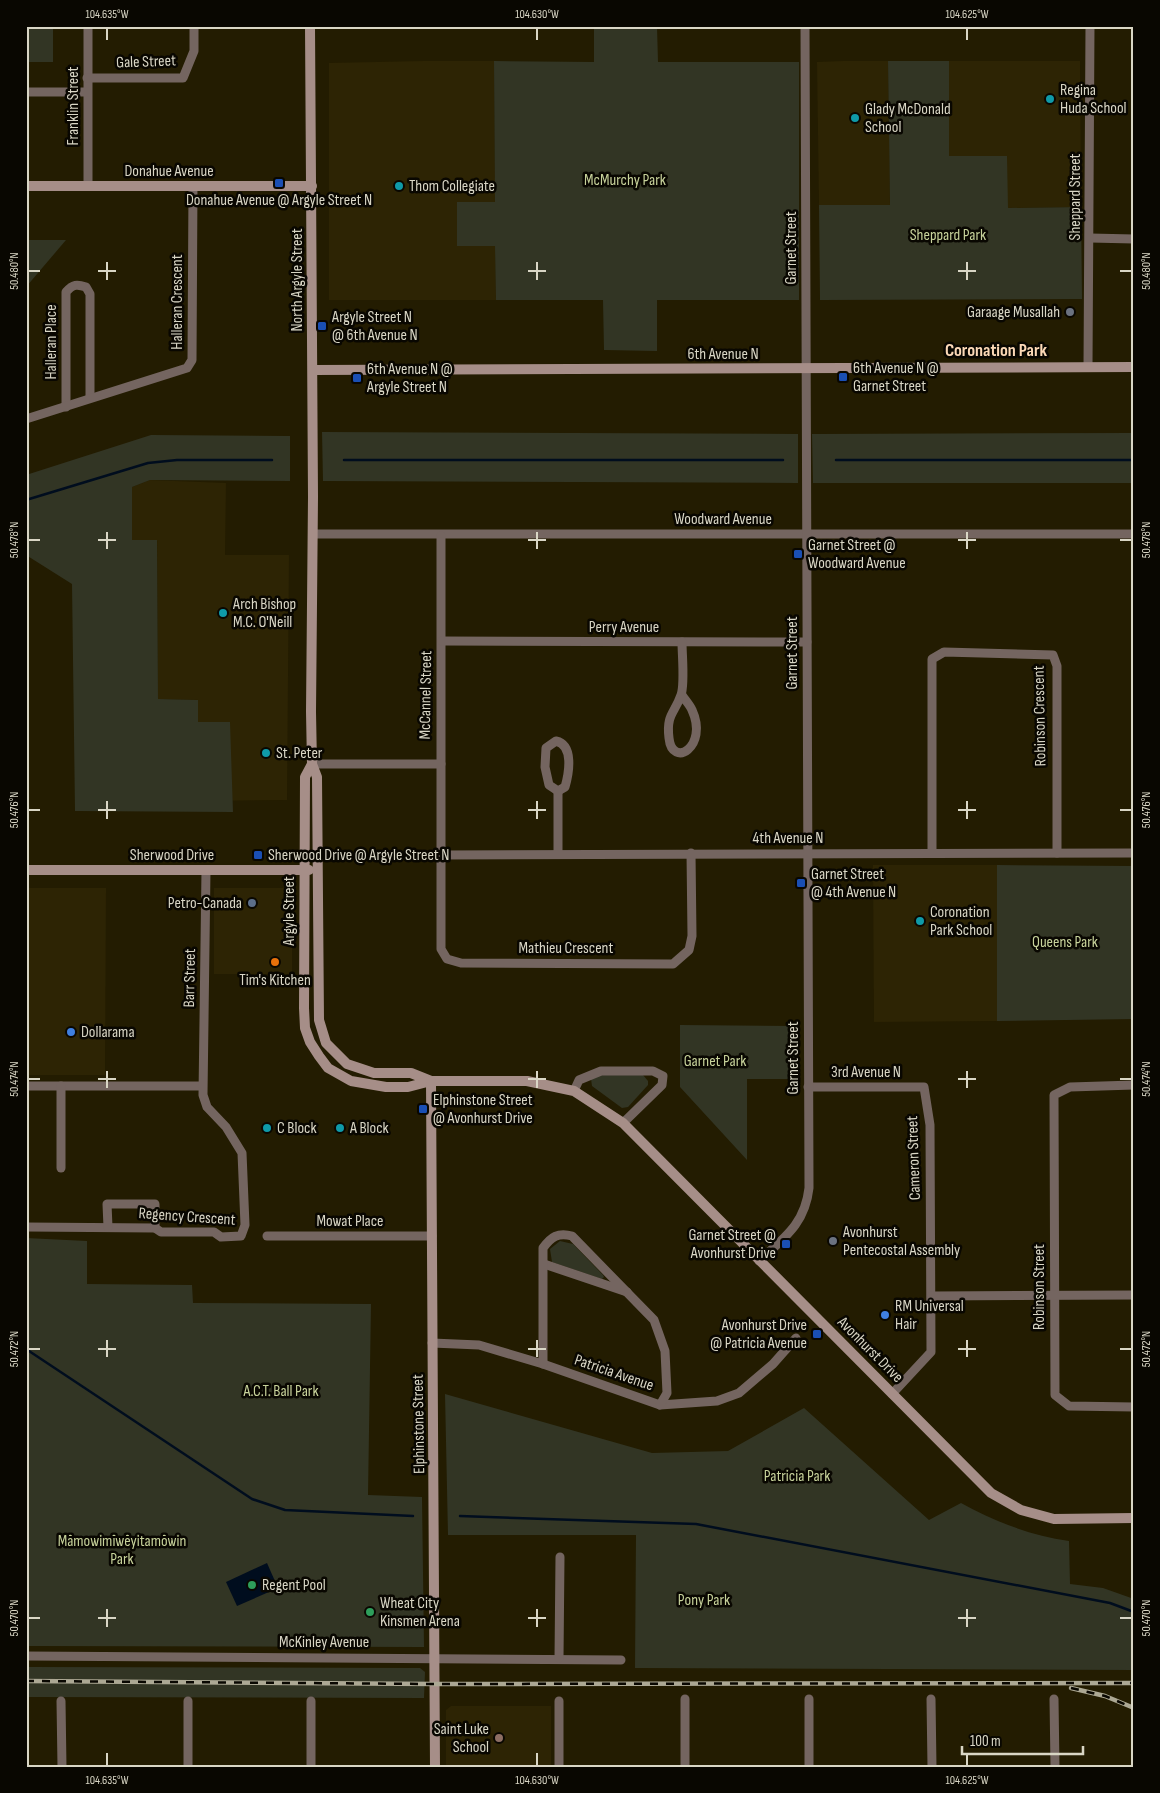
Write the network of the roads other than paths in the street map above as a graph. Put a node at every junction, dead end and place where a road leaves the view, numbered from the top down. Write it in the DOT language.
graph roads {
  1 [pos="88,26"];
  2 [pos="194,26"];
  3 [pos="310,26"];
  4 [pos="805,26"];
  5 [pos="1090,26"];
  6 [pos="88,78"];
  7 [pos="26,92"];
  8 [pos="87,92"];
  9 [pos="26,186"];
  10 [pos="88,186"];
  11 [pos="193,186"];
  12 [pos="312,186"];
  13 [pos="1090,238"];
  14 [pos="1134,239"];
  15 [pos="1088,367"];
  16 [pos="807,368"];
  17 [pos="1134,368"];
  18 [pos="313,370"];
  19 [pos="90,397"];
  20 [pos="66,406"];
  21 [pos="26,419"];
  22 [pos="808,533"];
  23 [pos="313,534"];
  24 [pos="1134,534"];
  25 [pos="441,536"];
  26 [pos="442,641"];
  27 [pos="682,642"];
  28 [pos="807,642"];
  29 [pos="682,694"];
  30 [pos="312,764"];
  31 [pos="441,764"];
  32 [pos="558,791"];
  33 [pos="558,853"];
  34 [pos="691,853"];
  35 [pos="808,853"];
  36 [pos="932,853"];
  37 [pos="1057,853"];
  38 [pos="1134,853"];
  39 [pos="442,855"];
  40 [pos="26,870"];
  41 [pos="206,870"];
  42 [pos="304,870"];
  43 [pos="318,870"];
  44 [pos="334,1054"];
  45 [pos="319,1056"];
  46 [pos="431,1081"];
  47 [pos="1134,1085"];
  48 [pos="26,1086"];
  49 [pos="60,1086"];
  50 [pos="202,1086"];
  51 [pos="808,1087"];
  52 [pos="924,1087"];
  53 [pos="574,1091"];
  54 [pos="623,1123"];
  55 [pos="61,1168"];
  56 [pos="26,1227"];
  57 [pos="108,1228"];
  58 [pos="155,1228"];
  59 [pos="267,1236"];
  60 [pos="432,1236"];
  61 [pos="759,1261"];
  62 [pos="544,1264"];
  63 [pos="630,1293"];
  64 [pos="1054,1295"];
  65 [pos="1134,1295"];
  66 [pos="932,1296"];
  67 [pos="796,1338"];
  68 [pos="432,1343"];
  69 [pos="543,1364"];
  70 [pos="892,1394"];
  71 [pos="660,1406"];
  72 [pos="1134,1407"];
  73 [pos="1134,1518"];
  74 [pos="560,1557"];
  75 [pos="26,1656"];
  76 [pos="436,1658"];
  77 [pos="559,1658"];
  78 [pos="621,1660"];
  79 [pos="685,1699"];
  80 [pos="809,1699"];
  81 [pos="931,1699"];
  82 [pos="1054,1699"];
  83 [pos="61,1701"];
  84 [pos="188,1701"];
  85 [pos="311,1701"];
  86 [pos="559,1701"];
  87 [pos="62,1767"];
  88 [pos="188,1767"];
  89 [pos="311,1767"];
  90 [pos="435,1767"];
  91 [pos="560,1767"];
  92 [pos="685,1767"];
  93 [pos="809,1767"];
  94 [pos="932,1767"];
  95 [pos="1055,1767"];
  1 -- 6 [label="street, Franklin Street"];
  2 -- 6 [label="street, Gale Street"];
  3 -- 12 [label="street, North Argyle Street"];
  4 -- 16 [label="street, Garnet Street"];
  5 -- 13 [label="street, Sheppard Street"];
  6 -- 8 [label="street, Franklin Street"];
  7 -- 8 [label="street"];
  8 -- 10 [label="street, Franklin Street"];
  9 -- 10 [label="street, Donahue Avenue"];
  10 -- 11 [label="street, Donahue Avenue"];
  11 -- 12 [label="street, Donahue Avenue"];
  11 -- 19 [label="street, Halleran Crescent"];
  12 -- 18 [label="street, North Argyle Street"];
  13 -- 14 [label="street"];
  13 -- 15 [label="street, Sheppard Street"];
  15 -- 16 [label="street, 6th Avenue N"];
  15 -- 17 [label="street, 6th Avenue N"];
  16 -- 18 [label="street, 6th Avenue N"];
  16 -- 22 [label="street, Garnet Street"];
  18 -- 23 [label="street, North Argyle Street"];
  19 -- 20 [label="street, Halleran Crescent"];
  19 -- 20 [label="street, Halleran Place"];
  20 -- 21 [label="street, Halleran Crescent"];
  22 -- 24 [label="street, Woodward Avenue"];
  22 -- 25 [label="street, Woodward Avenue"];
  22 -- 28 [label="street, Garnet Street"];
  23 -- 25 [label="street, Woodward Avenue"];
  23 -- 30 [label="street, Argyle Street"];
  25 -- 26 [label="street, McCannel Street"];
  26 -- 27 [label="street, Perry Avenue"];
  26 -- 31 [label="street, McCannel Street"];
  27 -- 28 [label="street, Perry Avenue"];
  27 -- 29 [label="street"];
  28 -- 35 [label="street, Garnet Street"];
  29 -- 29 [label="street"];
  30 -- 31 [label="street"];
  30 -- 42 [label="street, Argyle Street"];
  30 -- 43 [label="street, Argyle Street"];
  31 -- 39 [label="street, McCannel Street"];
  32 -- 32 [label="street"];
  32 -- 33 [label="street"];
  33 -- 34 [label="street, 4th Avenue N"];
  33 -- 39 [label="street, 4th Avenue N"];
  34 -- 35 [label="street, 4th Avenue N"];
  34 -- 39 [label="street, Mathieu Crescent"];
  35 -- 36 [label="street, 4th Avenue N"];
  35 -- 51 [label="street, Garnet Street"];
  36 -- 37 [label="street, 4th Avenue N"];
  36 -- 37 [label="street, Robinson Crescent"];
  37 -- 38 [label="street, 4th Avenue N"];
  40 -- 41 [label="street, Sherwood Drive"];
  41 -- 42 [label="street, Sherwood Drive"];
  41 -- 50 [label="street, Barr Street"];
  42 -- 43 [label="street, Sherwood Drive"];
  42 -- 45 [label="street, Argyle Street"];
  43 -- 44 [label="street, Argyle Street"];
  44 -- 46 [label="street, Avonhurst Drive"];
  45 -- 46 [label="street, Avonhurst Drive"];
  46 -- 53 [label="street, Avonhurst Drive"];
  46 -- 60 [label="street, Elphinstone Street"];
  47 -- 64 [label="street, Robinson Street"];
  48 -- 49 [label="street"];
  49 -- 50 [label="street"];
  49 -- 55 [label="street"];
  50 -- 58 [label="street, Regency Crescent"];
  51 -- 52 [label="street, 3rd Avenue N"];
  51 -- 61 [label="street, Garnet Street"];
  52 -- 66 [label="street, Cameron Street"];
  53 -- 54 [label="street, Avonhurst Drive"];
  53 -- 54 [label="street"];
  54 -- 61 [label="street, Avonhurst Drive"];
  56 -- 57 [label="street, Regency Crescent"];
  57 -- 58 [label="street, Regency Crescent"];
  57 -- 58 [label="street"];
  59 -- 60 [label="street, Mowat Place"];
  60 -- 68 [label="street, Elphinstone Street"];
  61 -- 70 [label="street, Avonhurst Drive"];
  62 -- 63 [label="street"];
  62 -- 63 [label="street"];
  62 -- 69 [label="street"];
  63 -- 71 [label="street"];
  64 -- 65 [label="street"];
  64 -- 66 [label="street"];
  64 -- 72 [label="street, Robinson Street"];
  66 -- 70 [label="street, Cameron Street"];
  67 -- 71 [label="street, Patricia Avenue"];
  68 -- 69 [label="street, Patricia Avenue"];
  68 -- 76 [label="street, Elphinstone Street"];
  69 -- 71 [label="street, Patricia Avenue"];
  70 -- 73 [label="street, Avonhurst Drive"];
  74 -- 77 [label="street"];
  75 -- 76 [label="street, McKinley Avenue"];
  76 -- 77 [label="street, McKinley Avenue"];
  76 -- 90 [label="street, Elphinstone Street"];
  77 -- 78 [label="street, McKinley Avenue"];
  79 -- 92 [label="street"];
  80 -- 93 [label="street"];
  81 -- 94 [label="street"];
  82 -- 95 [label="street"];
  83 -- 87 [label="street"];
  84 -- 88 [label="street"];
  85 -- 89 [label="street"];
  86 -- 91 [label="street"];
}
